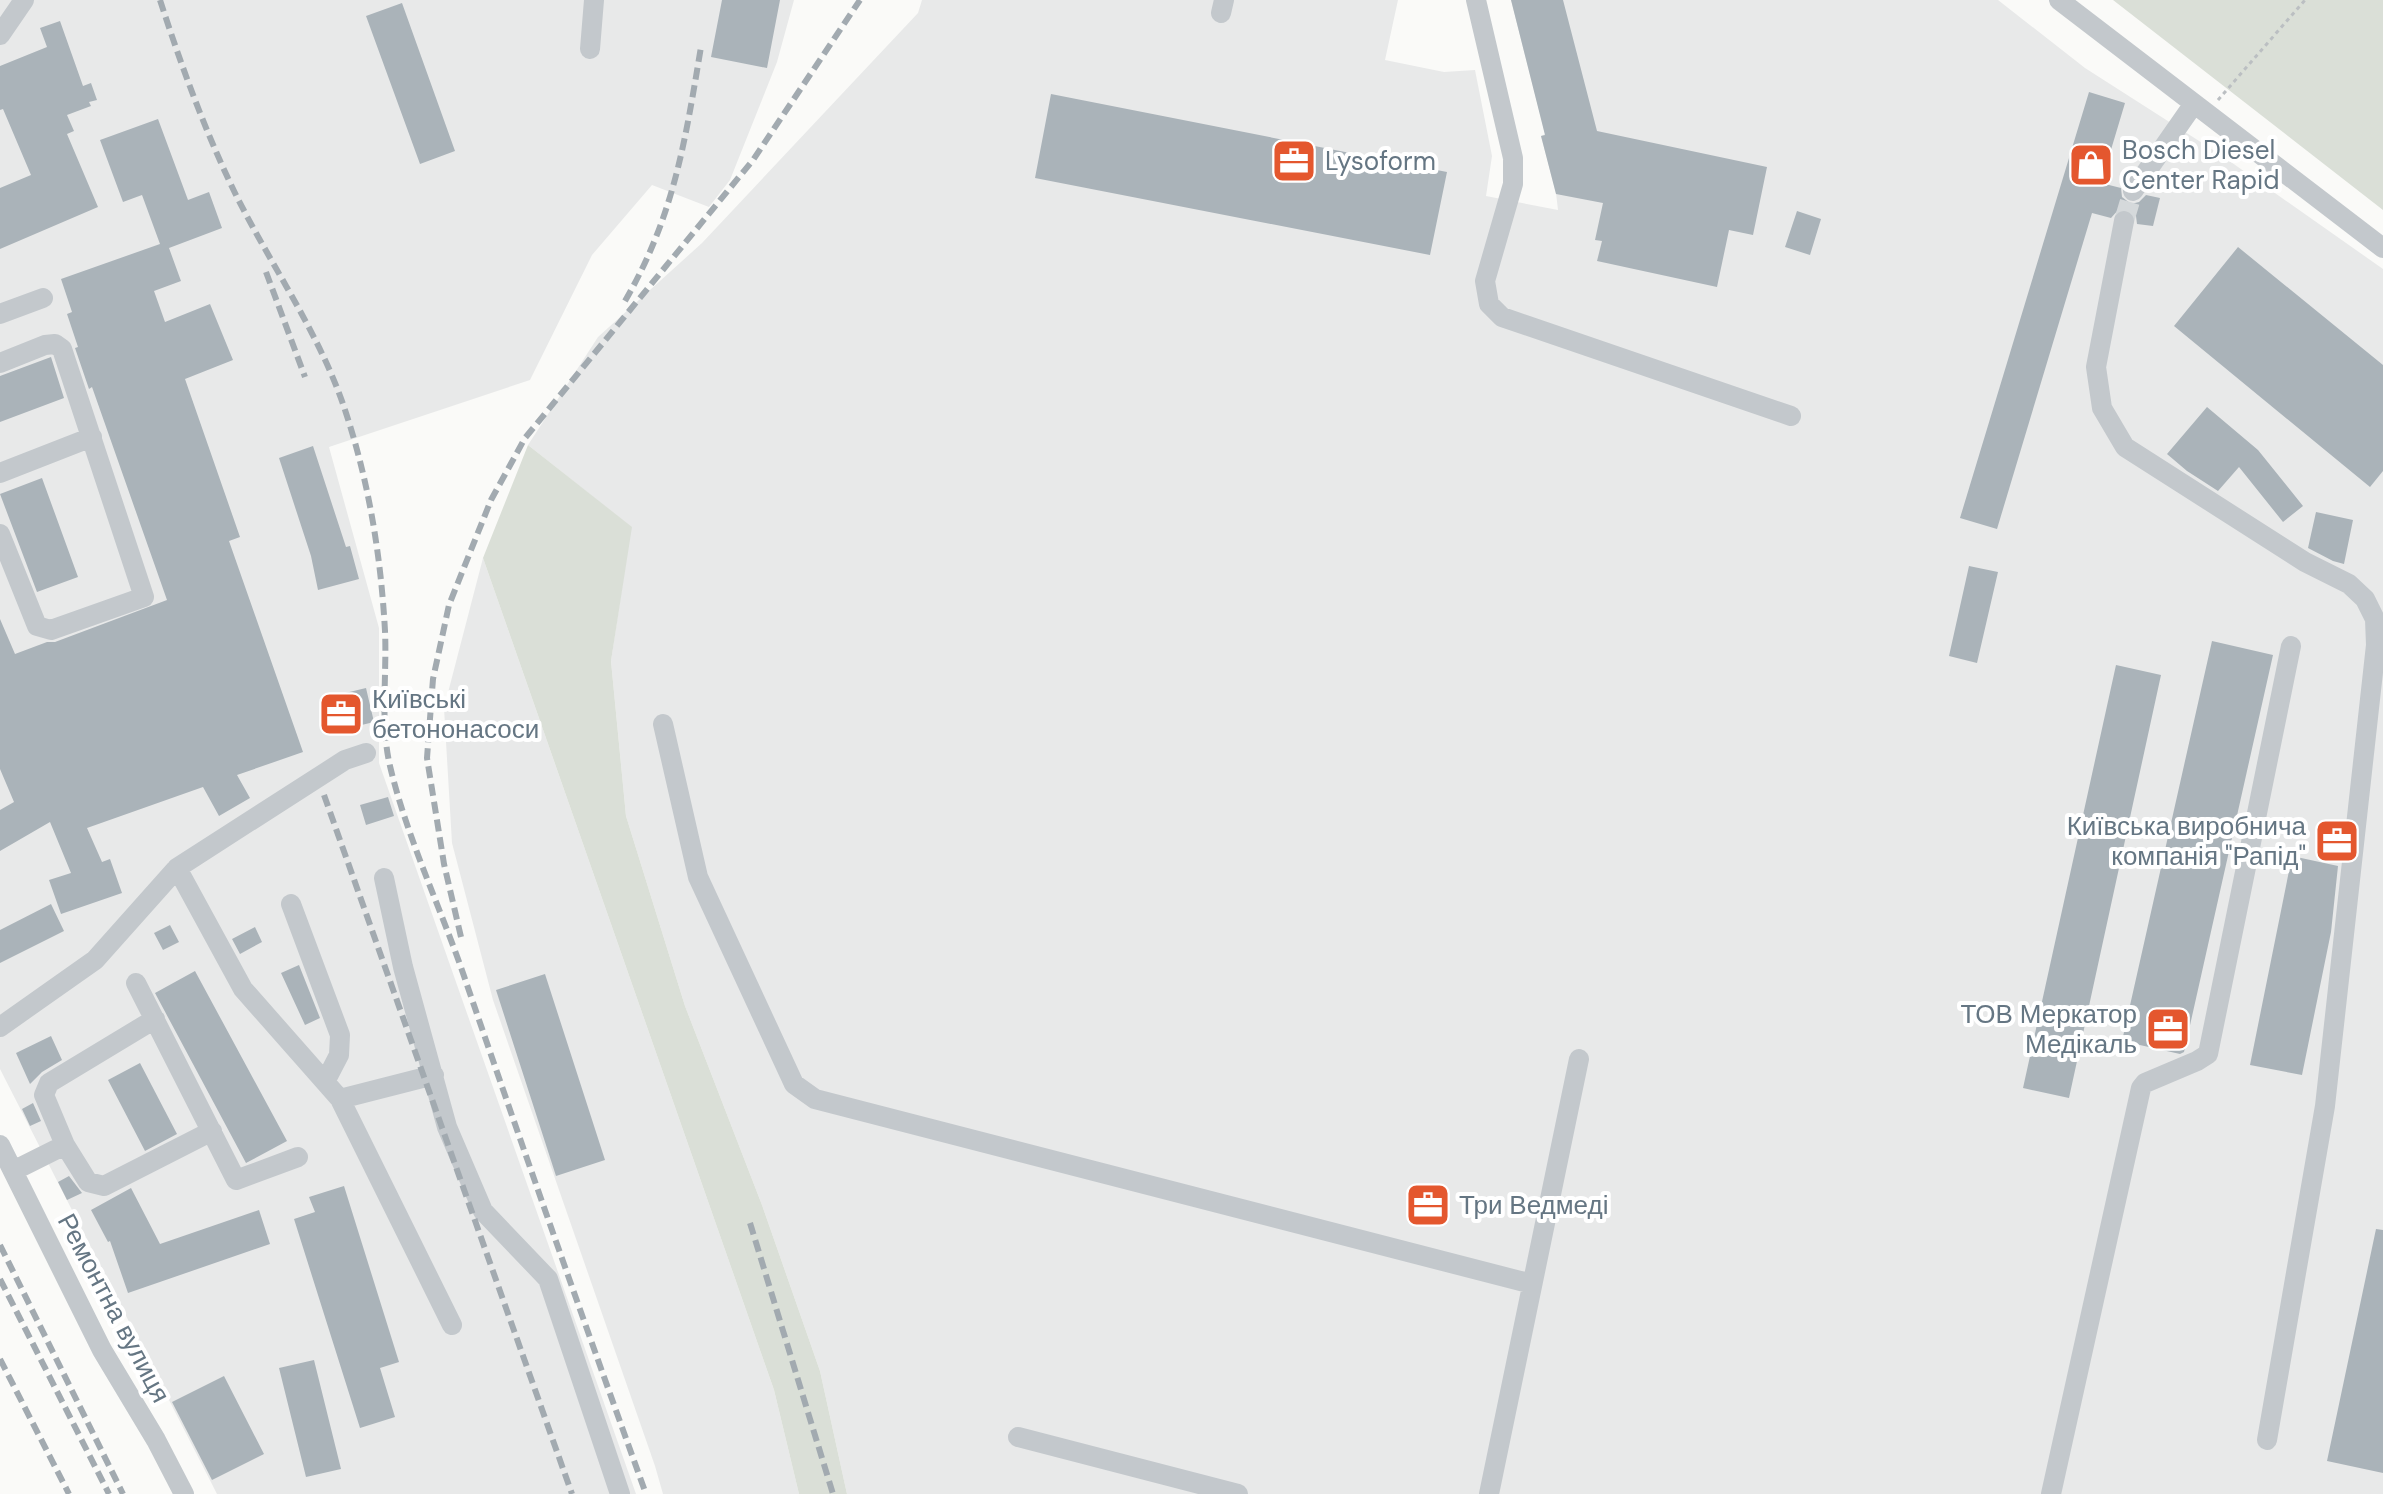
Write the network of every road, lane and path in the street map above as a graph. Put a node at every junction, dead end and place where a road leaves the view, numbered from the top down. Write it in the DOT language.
graph roads {
  1 [pos="24,0"];
  2 [pos="594,0"];
  3 [pos="1476,0"];
  4 [pos="2059,0"];
  5 [pos="2305,0"];
  6 [pos="0,35"];
  7 [pos="590,49"];
  8 [pos="2199,110"];
  9 [pos="2133,191"];
  10 [pos="2124,221"];
  11 [pos="2383,248"];
  12 [pos="43,298"];
  13 [pos="0,314"];
  14 [pos="0,363"];
  15 [pos="1791,416"];
  16 [pos="92,437"];
  17 [pos="0,473"];
  18 [pos="0,534"];
  19 [pos="2291,646"];
  20 [pos="663,724"];
  21 [pos="366,753"];
  22 [pos="177,868"];
  23 [pos="384,878"];
  24 [pos="291,904"];
  25 [pos="136,983"];
  26 [pos="155,1019"];
  27 [pos="0,1027"];
  28 [pos="1579,1059"];
  29 [pos="434,1075"];
  30 [pos="325,1082"];
  31 [pos="340,1099"];
  32 [pos="212,1131"];
  33 [pos="0,1145"];
  34 [pos="65,1145"];
  35 [pos="298,1157"];
  36 [pos="13,1171"];
  37 [pos="1532,1284"];
  38 [pos="452,1325"];
  39 [pos="1018,1437"];
  40 [pos="2267,1440"];
  41 [pos="184,1494"];
  42 [pos="620,1494"];
  43 [pos="1238,1494"];
  44 [pos="1489,1494"];
  45 [pos="2051,1494"];
  1 -- 6 [label="street"];
  2 -- 7 [label="street"];
  3 -- 15 [label="street"];
  4 -- 8 [label="street"];
  5 -- 8 [label="path"];
  8 -- 9 [label="street"];
  8 -- 11 [label="street"];
  10 -- 40 [label="street"];
  12 -- 13 [label="street"];
  14 -- 16 [label="street"];
  16 -- 17 [label="street"];
  16 -- 18 [label="street"];
  19 -- 45 [label="street"];
  20 -- 37 [label="street"];
  21 -- 22 [label="street"];
  22 -- 27 [label="street"];
  22 -- 30 [label="street"];
  23 -- 29 [label="street"];
  24 -- 30 [label="street"];
  25 -- 26 [label="street"];
  26 -- 32 [label="street"];
  26 -- 34 [label="street"];
  28 -- 37 [label="street"];
  29 -- 31 [label="street"];
  29 -- 42 [label="street"];
  30 -- 31 [label="street"];
  31 -- 38 [label="street"];
  32 -- 34 [label="street"];
  32 -- 35 [label="street"];
  33 -- 36 [label="street, Ремонтна вулиця"];
  34 -- 36 [label="street"];
  36 -- 41 [label="street, Ремонтна вулиця"];
  37 -- 44 [label="street"];
  39 -- 43 [label="street"];
}
